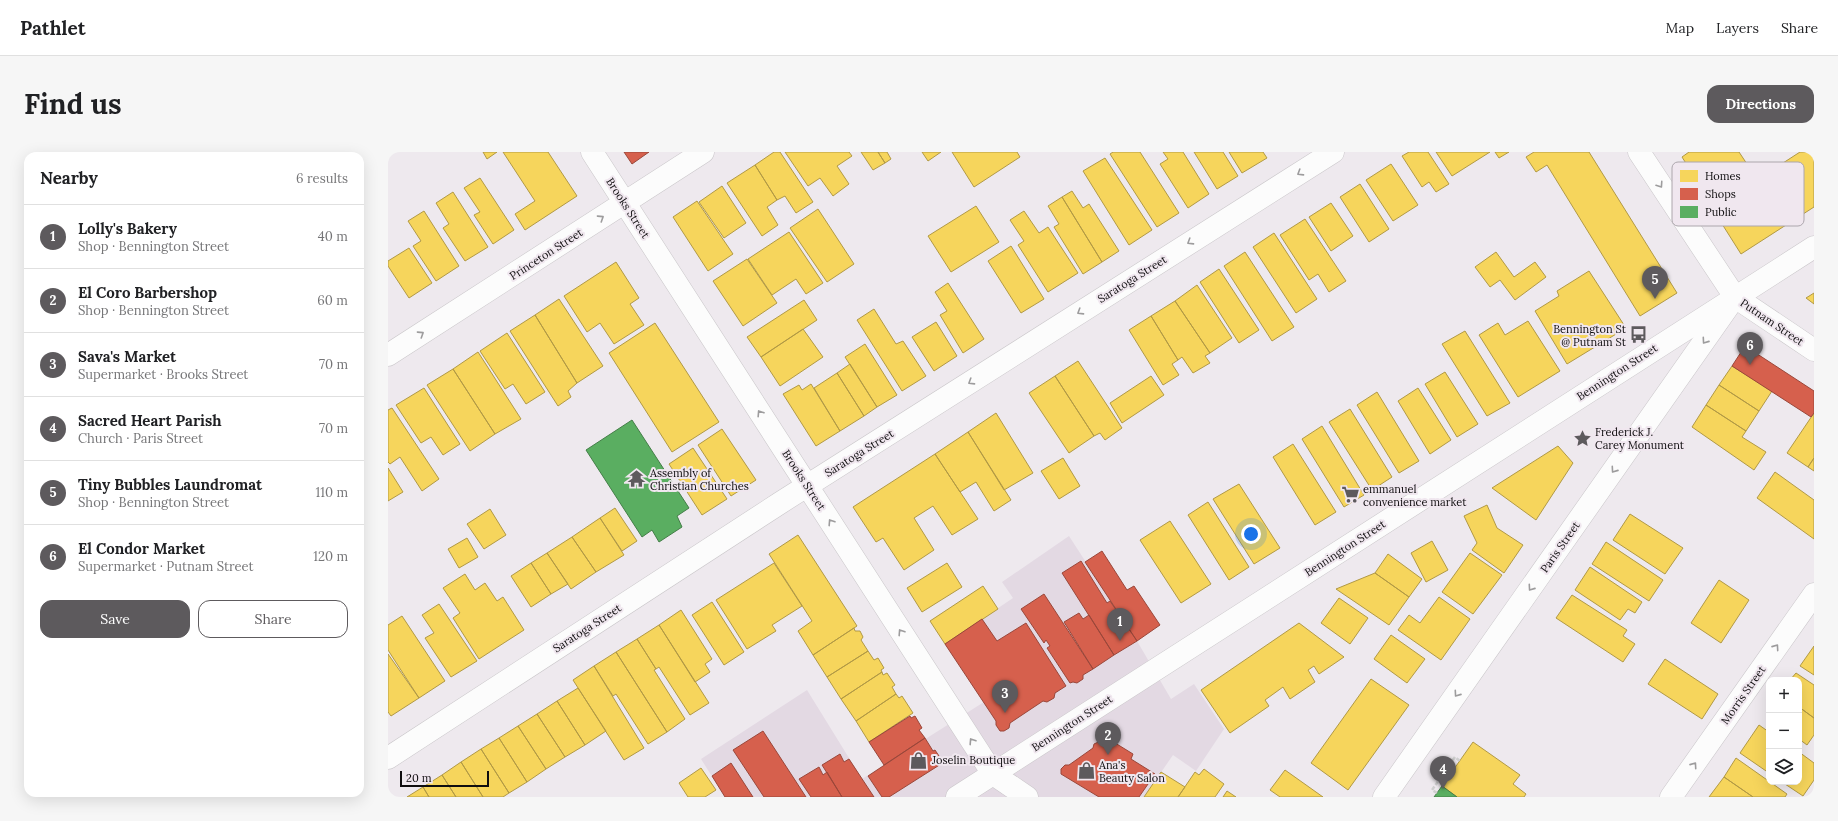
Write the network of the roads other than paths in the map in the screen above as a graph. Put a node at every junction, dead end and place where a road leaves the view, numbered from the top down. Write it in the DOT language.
graph roads {
  1 [pos="592,152"];
  2 [pos="704,152"];
  3 [pos="1333,152"];
  4 [pos="1639,152"];
  5 [pos="625,202"];
  6 [pos="1672,202"];
  7 [pos="1688,226"];
  8 [pos="1814,246"];
  9 [pos="1735,297"];
  10 [pos="1814,350"];
  11 [pos="388,355"];
  12 [pos="807,485"];
  13 [pos="1814,594"];
  14 [pos="388,758"];
  15 [pos="993,774"];
  16 [pos="957,797"];
  17 [pos="976,797"];
  18 [pos="1027,797"];
  19 [pos="1384,797"];
  20 [pos="1671,797"];
  1 -- 5 [label="street, Brooks Street"];
  2 -- 5 [label="street, Princeton Street"];
  3 -- 12 [label="street, Saratoga Street, one-way"];
  4 -- 6 [label="street, Putnam Street, one-way"];
  11 -- 5 [label="street, Princeton Street, one-way"];
  12 -- 5 [label="street, Brooks Street, one-way"];
  7 -- 9 [label="street, Putnam Street, one-way"];
  8 -- 9 [label="street, Bennington Street"];
  9 -- 10 [label="street, Putnam Street"];
  9 -- 15 [label="street, Bennington Street"];
  9 -- 19 [label="street, Paris Street, one-way"];
  12 -- 14 [label="street, Saratoga Street"];
  15 -- 12 [label="street, Brooks Street, one-way"];
  20 -- 13 [label="street, Morris Street, one-way"];
  15 -- 16 [label="street, Bennington Street"];
  15 -- 17 [label="street"];
  15 -- 18 [label="street, Brooks Street"];
}
